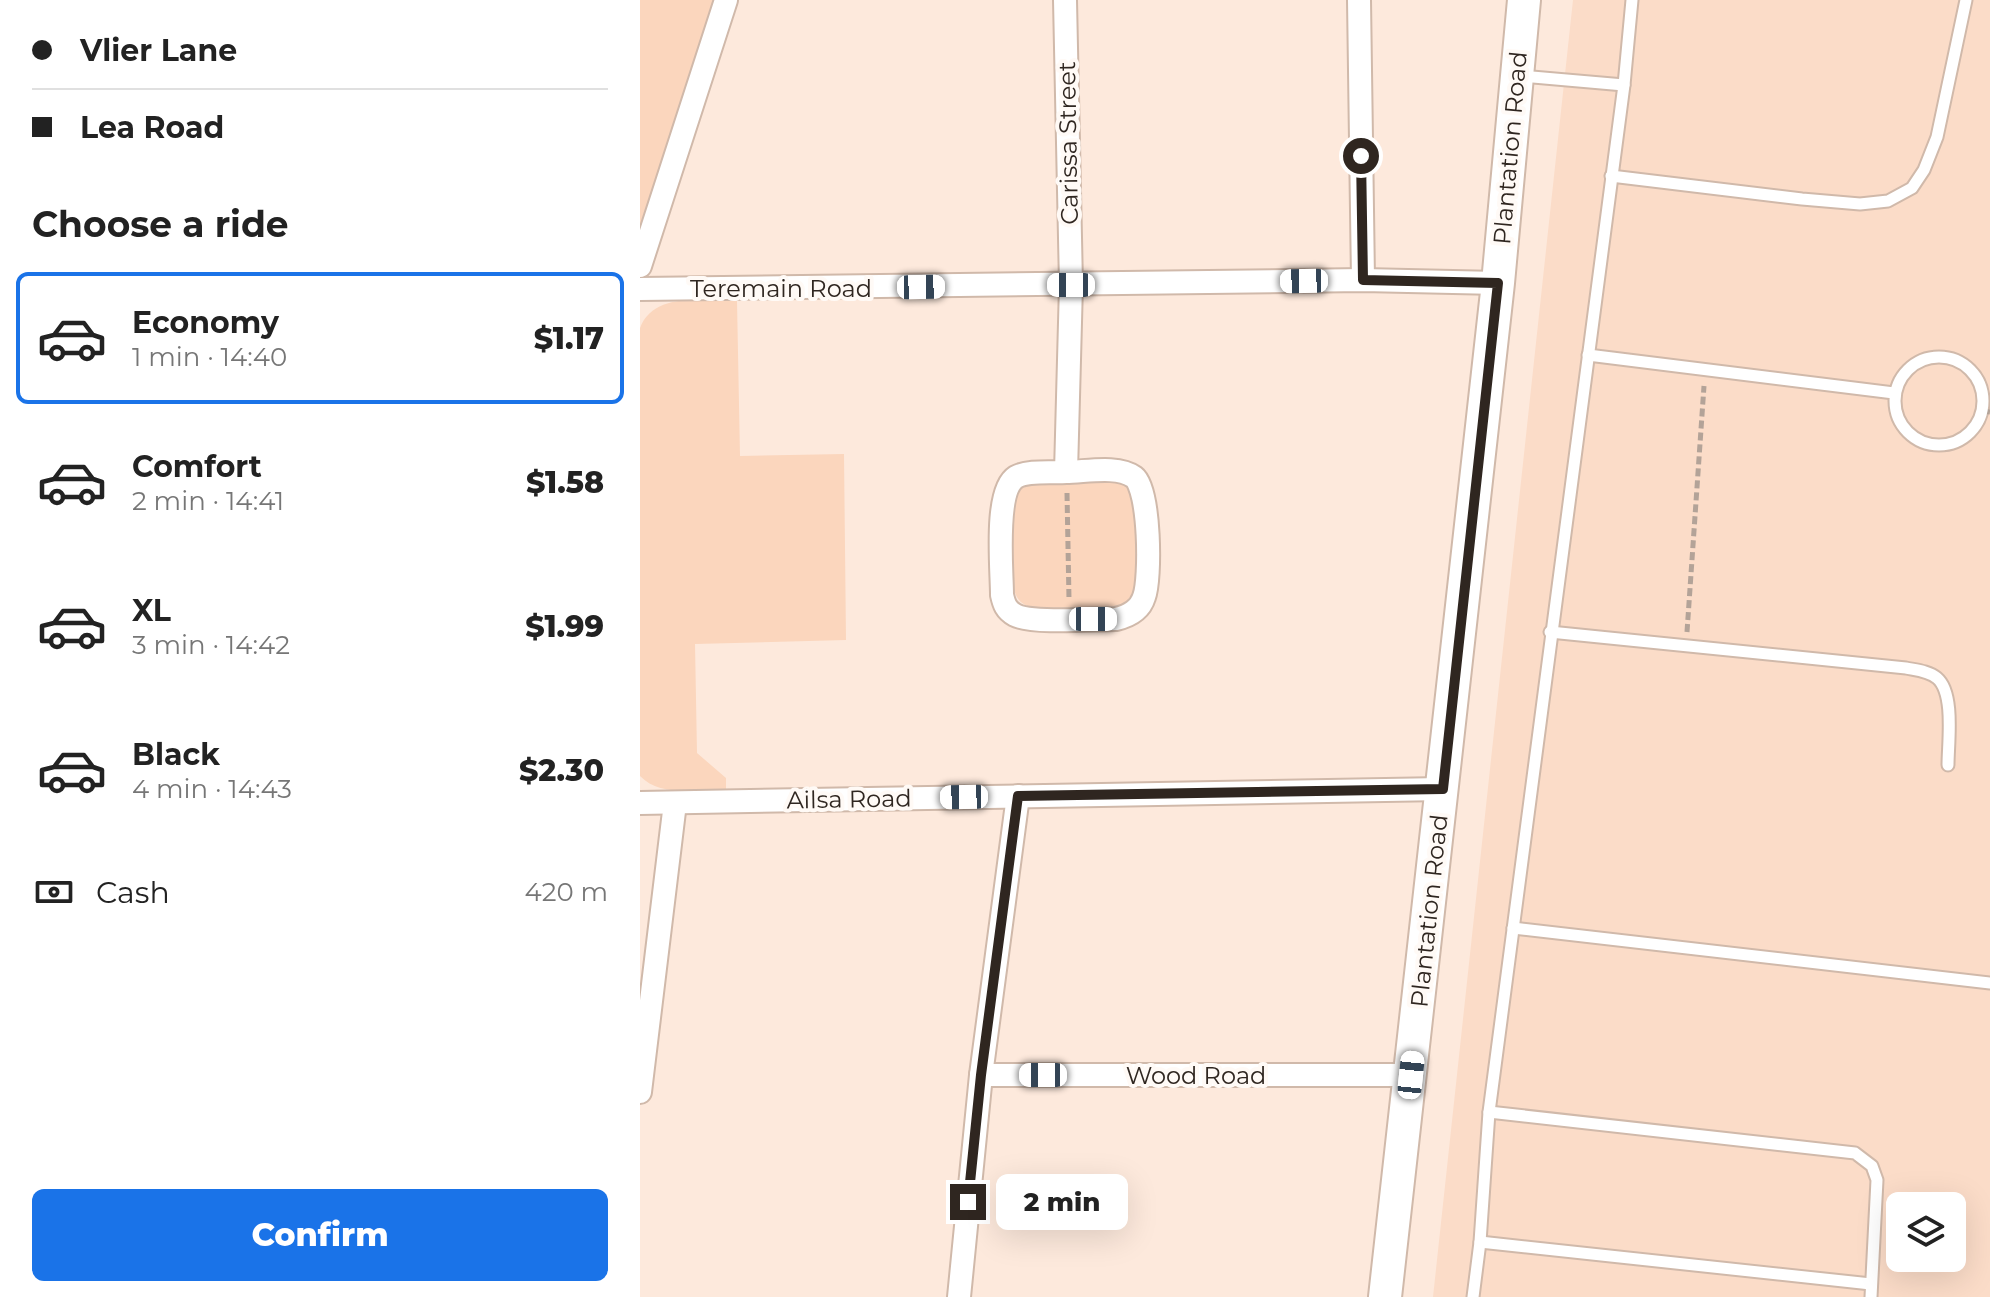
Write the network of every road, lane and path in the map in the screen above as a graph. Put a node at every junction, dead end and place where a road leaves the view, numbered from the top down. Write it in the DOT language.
graph roads {
  1 [pos="726,0"];
  2 [pos="1065,0"];
  3 [pos="1359,0"];
  4 [pos="1524,0"];
  5 [pos="1632,0"];
  6 [pos="1966,0"];
  7 [pos="1516,76"];
  8 [pos="1624,85"];
  9 [pos="1611,176"];
  10 [pos="640,266"];
  11 [pos="1363,280"];
  12 [pos="1498,283"];
  13 [pos="1071,285"];
  14 [pos="640,289"];
  15 [pos="1588,355"];
  16 [pos="1706,369"];
  17 [pos="1894,393"];
  18 [pos="1986,412"];
  19 [pos="1066,472"];
  20 [pos="1070,619"];
  21 [pos="1550,632"];
  22 [pos="1686,646"];
  23 [pos="1948,765"];
  24 [pos="1443,789"];
  25 [pos="1018,796"];
  26 [pos="640,803"];
  27 [pos="675,803"];
  28 [pos="1513,928"];
  29 [pos="1990,983"];
  30 [pos="981,1075"];
  31 [pos="1411,1075"];
  32 [pos="640,1092"];
  33 [pos="1489,1112"];
  34 [pos="1480,1242"];
  35 [pos="1871,1284"];
  36 [pos="959,1297"];
  37 [pos="1385,1297"];
  38 [pos="1473,1297"];
  39 [pos="1871,1297"];
  1 -- 10 [label="street"];
  2 -- 13 [label="street, Carissa Street"];
  3 -- 11 [label="street"];
  4 -- 7 [label="street, Plantation Road"];
  5 -- 8 [label="lane"];
  6 -- 9 [label="lane"];
  7 -- 8 [label="lane"];
  7 -- 12 [label="street, Plantation Road"];
  8 -- 9 [label="lane"];
  9 -- 15 [label="lane"];
  11 -- 12 [label="street, Teremain Road"];
  11 -- 13 [label="street, Teremain Road"];
  12 -- 24 [label="street, Plantation Road"];
  13 -- 14 [label="street, Teremain Road"];
  13 -- 19 [label="street, Carissa Street"];
  15 -- 16 [label="lane"];
  15 -- 21 [label="lane"];
  16 -- 17 [label="lane"];
  16 -- 22 [label="path"];
  17 -- 18 [label="lane"];
  17 -- 18 [label="lane"];
  19 -- 20 [label="path"];
  19 -- 20 [label="street"];
  19 -- 20 [label="street"];
  21 -- 22 [label="lane"];
  21 -- 28 [label="lane"];
  22 -- 23 [label="lane"];
  24 -- 25 [label="street, Ailsa Road"];
  24 -- 31 [label="street, Plantation Road"];
  25 -- 27 [label="street, Ailsa Road"];
  25 -- 30 [label="street"];
  26 -- 27 [label="street, Ailsa Road"];
  27 -- 32 [label="street"];
  28 -- 29 [label="lane"];
  28 -- 33 [label="lane"];
  30 -- 31 [label="street, Wood Road"];
  30 -- 36 [label="street"];
  31 -- 37 [label="street, Plantation Road"];
  33 -- 34 [label="lane"];
  33 -- 35 [label="lane"];
  34 -- 35 [label="lane"];
  34 -- 38 [label="lane"];
  35 -- 39 [label="lane"];
}
